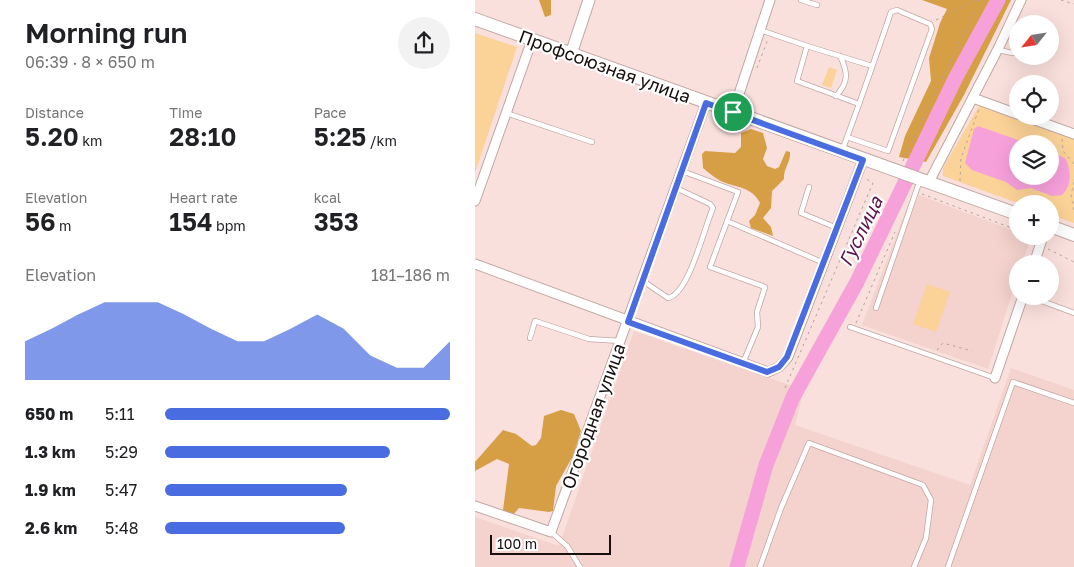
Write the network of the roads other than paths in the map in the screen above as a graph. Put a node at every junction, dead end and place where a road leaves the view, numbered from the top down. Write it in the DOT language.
graph roads {
  1 [pos="589,0"];
  2 [pos="770,0"];
  3 [pos="801,0"];
  4 [pos="1021,0"];
  5 [pos="817,6"];
  6 [pos="475,19"];
  7 [pos="760,30"];
  8 [pos="532,40"];
  9 [pos="807,46"];
  10 [pos="998,50"];
  11 [pos="1009,52"];
  12 [pos="571,54"];
  13 [pos="840,56"];
  14 [pos="872,66"];
  15 [pos="836,96"];
  16 [pos="977,100"];
  17 [pos="706,103"];
  18 [pos="859,104"];
  19 [pos="1009,111"];
  20 [pos="733,112"];
  21 [pos="506,113"];
  22 [pos="1050,125"];
  23 [pos="1074,134"];
  24 [pos="847,137"];
  25 [pos="592,142"];
  26 [pos="842,152"];
  27 [pos="863,160"];
  28 [pos="682,170"];
  29 [pos="922,179"];
  30 [pos="809,187"];
  31 [pos="676,188"];
  32 [pos="475,201"];
  33 [pos="1009,211"];
  34 [pos="727,221"];
  35 [pos="837,228"];
  36 [pos="1059,229"];
  37 [pos="1074,235"];
  38 [pos="823,263"];
  39 [pos="475,264"];
  40 [pos="643,281"];
  41 [pos="1020,305"];
  42 [pos="1052,305"];
  43 [pos="876,308"];
  44 [pos="1074,313"];
  45 [pos="628,322"];
  46 [pos="852,328"];
  47 [pos="530,338"];
  48 [pos="621,341"];
  49 [pos="743,363"];
  50 [pos="995,378"];
  51 [pos="1074,404"];
  52 [pos="475,506"];
  53 [pos="551,532"];
  54 [pos="580,567"];
  55 [pos="760,567"];
  56 [pos="915,567"];
  57 [pos="947,567"];
  1 -- 12 [label="street"];
  2 -- 7 [label="street"];
  3 -- 5 [label="lane"];
  4 -- 10 [label="street"];
  6 -- 8 [label="main road, Профсоюзная улица"];
  7 -- 9 [label="lane"];
  7 -- 20 [label="street"];
  8 -- 12 [label="main road, Профсоюзная улица"];
  8 -- 21 [label="street"];
  9 -- 13 [label="lane"];
  9 -- 15 [label="lane"];
  10 -- 11 [label="lane"];
  10 -- 16 [label="street"];
  12 -- 17 [label="main road, Профсоюзная улица"];
  13 -- 14 [label="lane"];
  13 -- 15 [label="lane"];
  14 -- 18 [label="lane"];
  14 -- 24 [label="lane"];
  15 -- 18 [label="lane"];
  16 -- 19 [label="street"];
  16 -- 29 [label="street"];
  17 -- 20 [label="main road, Профсоюзная улица"];
  17 -- 28 [label="street, Огородная улица"];
  18 -- 24 [label="lane"];
  20 -- 26 [label="main road, Профсоюзная улица"];
  21 -- 25 [label="lane"];
  21 -- 32 [label="street"];
  22 -- 23 [label="street"];
  24 -- 26 [label="lane"];
  26 -- 27 [label="main road, Профсоюзная улица"];
  27 -- 29 [label="main road, Профсоюзная улица"];
  27 -- 35 [label="street"];
  28 -- 31 [label="street, Огородная улица"];
  28 -- 34 [label="lane"];
  29 -- 33 [label="main road, Профсоюзная улица"];
  29 -- 43 [label="lane"];
  30 -- 35 [label="lane"];
  31 -- 40 [label="street, Огородная улица"];
  31 -- 40 [label="lane"];
  34 -- 38 [label="lane"];
  34 -- 49 [label="lane"];
  35 -- 38 [label="street"];
  36 -- 37 [label="main road"];
  38 -- 49 [label="street"];
  39 -- 45 [label="street"];
  40 -- 45 [label="street, Огородная улица"];
  41 -- 50 [label="street"];
  42 -- 44 [label="lane"];
  45 -- 48 [label="street, Огородная улица"];
  45 -- 49 [label="street"];
  46 -- 50 [label="lane"];
  47 -- 48 [label="lane"];
  48 -- 53 [label="street, Огородная улица"];
  51 -- 57 [label="lane"];
  52 -- 53 [label="street"];
  53 -- 54 [label="lane"];
  55 -- 56 [label="lane"];
}
